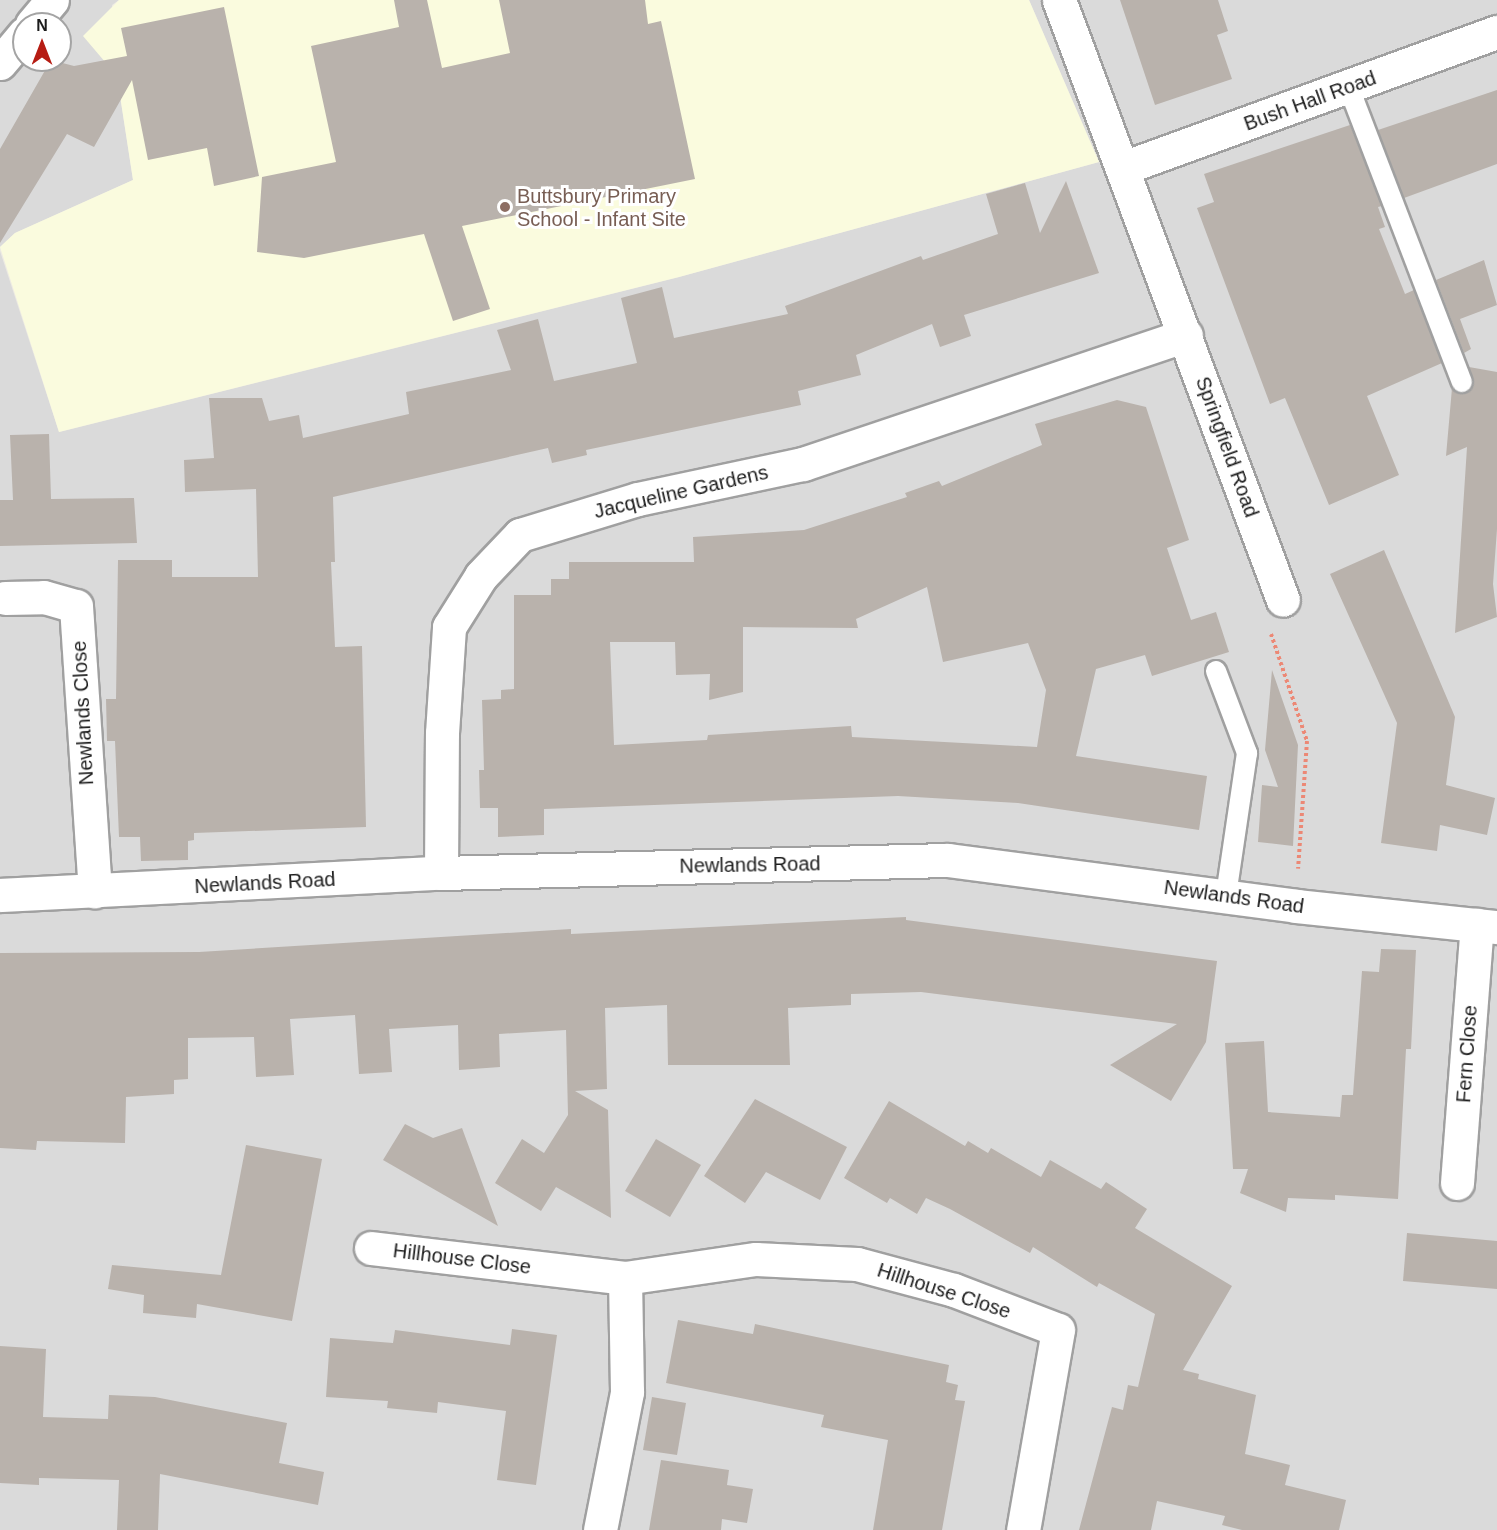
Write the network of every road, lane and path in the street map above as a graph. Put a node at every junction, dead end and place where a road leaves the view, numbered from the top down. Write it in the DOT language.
graph roads {
  1 [pos="52,0"];
  2 [pos="1059,0"];
  3 [pos="42,12"];
  4 [pos="1497,33"];
  5 [pos="12,48"];
  6 [pos="0,63"];
  7 [pos="1349,88"];
  8 [pos="1123,168"];
  9 [pos="1186,335"];
  10 [pos="1462,382"];
  11 [pos="5,598"];
  12 [pos="1283,600"];
  13 [pos="1216,672"];
  14 [pos="441,873"];
  15 [pos="95,891"];
  16 [pos="0,895"];
  17 [pos="1226,896"];
  18 [pos="1296,906"];
  19 [pos="1487,926"];
  20 [pos="1457,1183"];
  21 [pos="371,1248"];
  22 [pos="625,1278"];
  23 [pos="600,1530"];
  24 [pos="1023,1530"];
  1 -- 3 [label="street"];
  2 -- 8 [label="street, Springfield Road"];
  4 -- 7 [label="street, Bush Hall Road"];
  5 -- 6 [label="street"];
  7 -- 8 [label="street, Bush Hall Road"];
  7 -- 10 [label="lane"];
  8 -- 9 [label="street, Springfield Road"];
  9 -- 12 [label="street, Springfield Road"];
  9 -- 14 [label="street, Jacqueline Gardens"];
  11 -- 15 [label="street, Newlands Close"];
  12 -- 18 [label="path"];
  13 -- 17 [label="lane"];
  14 -- 15 [label="street, Newlands Road"];
  14 -- 17 [label="street, Newlands Road"];
  15 -- 16 [label="street, Newlands Road"];
  17 -- 18 [label="street, Newlands Road"];
  18 -- 19 [label="street, Newlands Road"];
  19 -- 20 [label="street, Fern Close"];
  21 -- 22 [label="street, Hillhouse Close"];
  22 -- 23 [label="street"];
  22 -- 24 [label="street, Hillhouse Close"];
}
